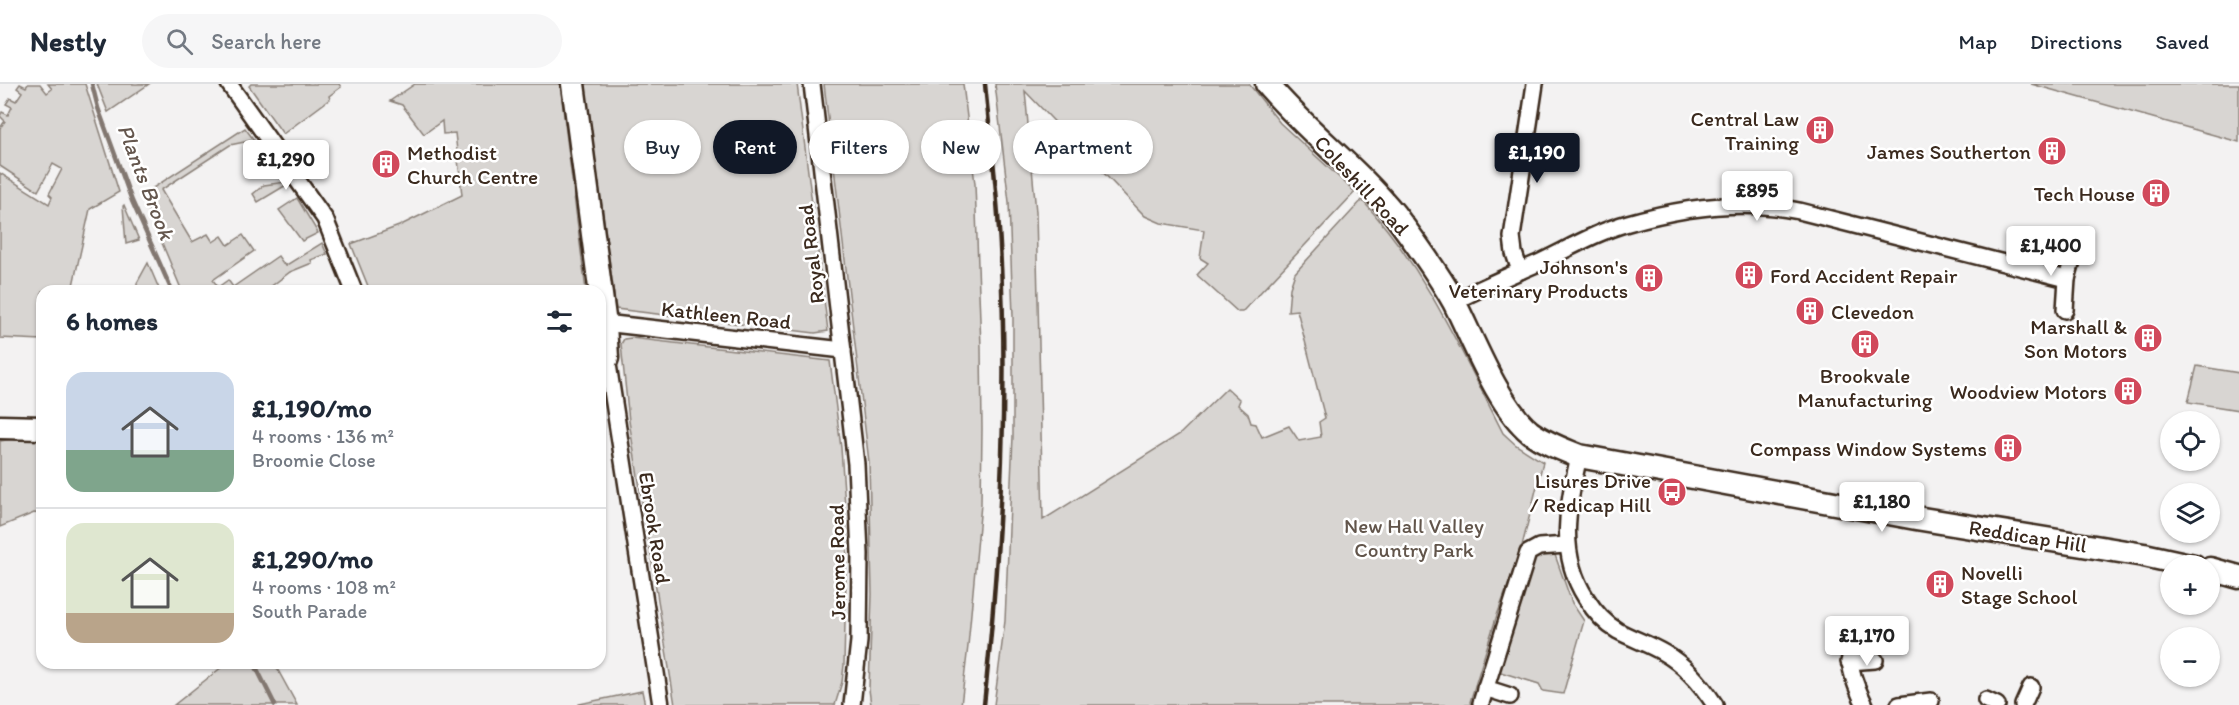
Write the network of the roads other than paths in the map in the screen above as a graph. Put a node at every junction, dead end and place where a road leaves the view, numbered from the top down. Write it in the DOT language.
graph roads {
  1 [pos="229,84"];
  2 [pos="573,84"];
  3 [pos="812,84"];
  4 [pos="1267,84"];
  5 [pos="1535,84"];
  6 [pos="2075,250"];
  7 [pos="1520,271"];
  8 [pos="2067,279"];
  9 [pos="352,285"];
  10 [pos="600,285"];
  11 [pos="1453,302"];
  12 [pos="2065,310"];
  13 [pos="606,325"];
  14 [pos="843,350"];
  15 [pos="606,377"];
  16 [pos="851,418"];
  17 [pos="7,427"];
  18 [pos="36,428"];
  19 [pos="1579,456"];
  20 [pos="1566,545"];
  21 [pos="2160,559"];
  22 [pos="2220,572"];
  23 [pos="2239,577"];
  24 [pos="1850,632"];
  25 [pos="1875,660"];
  26 [pos="1849,662"];
  27 [pos="2031,687"];
  28 [pos="1510,696"];
  29 [pos="1931,701"];
  30 [pos="661,705"];
  31 [pos="852,705"];
  32 [pos="1715,705"];
  33 [pos="1865,705"];
  34 [pos="1899,705"];
  35 [pos="2023,705"];
  1 -- 9 [label="street"];
  2 -- 10 [label="street"];
  3 -- 14 [label="street, Royal Road"];
  4 -- 11 [label="street, Coleshill Road"];
  5 -- 7 [label="street"];
  6 -- 8 [label="street"];
  7 -- 8 [label="street"];
  7 -- 11 [label="street"];
  8 -- 12 [label="street"];
  11 -- 19 [label="street, Coleshill Road"];
  13 -- 14 [label="street, Kathleen Road"];
  14 -- 16 [label="street, Royal Road"];
  15 -- 30 [label="street, Ebrook Road"];
  16 -- 31 [label="street, Jerome Road"];
  17 -- 18 [label="street"];
  19 -- 20 [label="street"];
  19 -- 21 [label="street, Reddicap Hill"];
  20 -- 28 [label="street"];
  20 -- 32 [label="street"];
  22 -- 23 [label="street"];
  24 -- 26 [label="street"];
  25 -- 26 [label="street"];
  26 -- 33 [label="street"];
  27 -- 35 [label="street"];
  29 -- 34 [label="street"];
}
